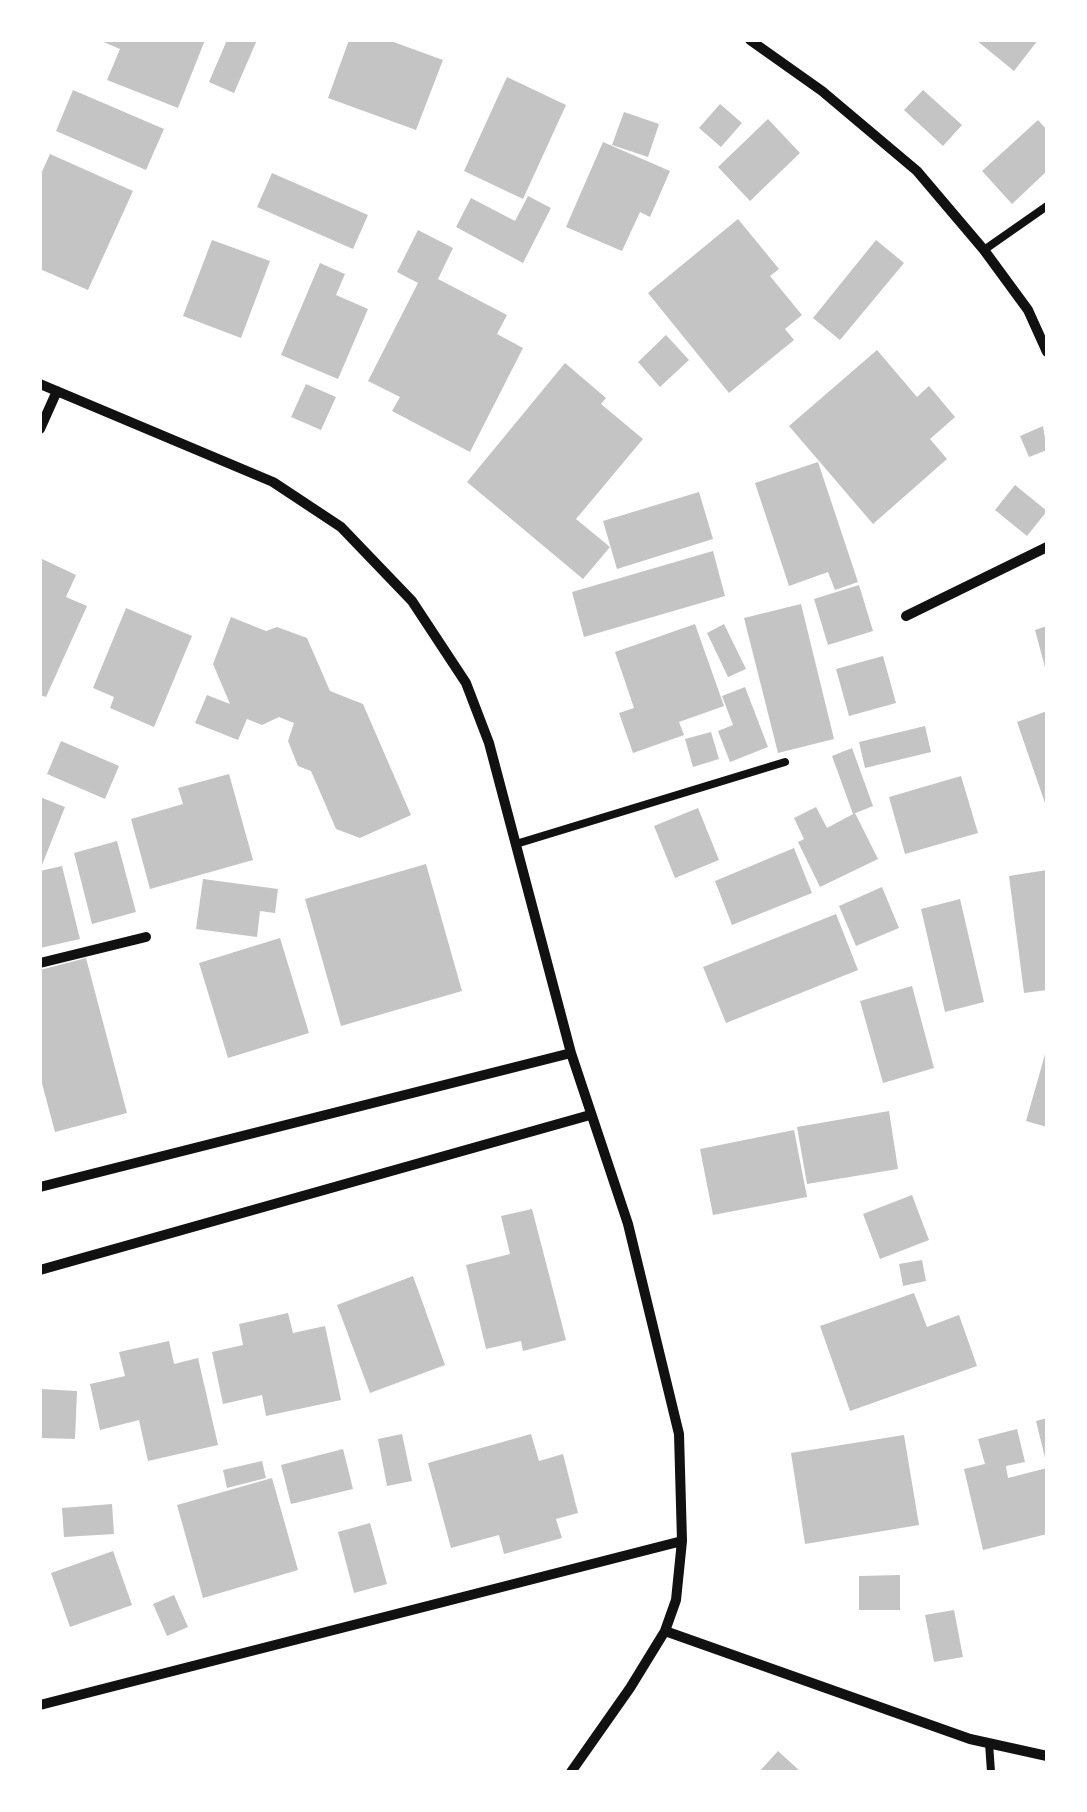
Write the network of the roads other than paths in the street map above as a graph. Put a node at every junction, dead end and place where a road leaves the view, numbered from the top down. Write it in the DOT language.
graph roads {
  1 [pos="750,40"];
  2 [pos="1047,206"];
  3 [pos="984,250"];
  4 [pos="1047,352"];
  5 [pos="40,384"];
  6 [pos="56,391"];
  7 [pos="40,429"];
  8 [pos="1047,547"];
  9 [pos="906,616"];
  10 [pos="785,762"];
  11 [pos="516,844"];
  12 [pos="146,937"];
  13 [pos="40,963"];
  14 [pos="571,1053"];
  15 [pos="590,1115"];
  16 [pos="40,1188"];
  17 [pos="40,1270"];
  18 [pos="682,1541"];
  19 [pos="665,1631"];
  20 [pos="40,1705"];
  21 [pos="989,1744"];
  22 [pos="1047,1756"];
  23 [pos="571,1772"];
  24 [pos="991,1772"];
  1 -- 3 [label="street"];
  2 -- 3 [label="lane"];
  3 -- 4 [label="street"];
  5 -- 6 [label="street"];
  6 -- 7 [label="street"];
  6 -- 11 [label="street"];
  8 -- 9 [label="street"];
  10 -- 11 [label="lane"];
  11 -- 14 [label="street"];
  12 -- 13 [label="street"];
  14 -- 15 [label="street"];
  14 -- 16 [label="street"];
  15 -- 17 [label="street"];
  15 -- 18 [label="street"];
  18 -- 19 [label="street"];
  18 -- 20 [label="street"];
  19 -- 21 [label="street"];
  19 -- 23 [label="street"];
  21 -- 22 [label="street"];
  21 -- 24 [label="lane"];
}
